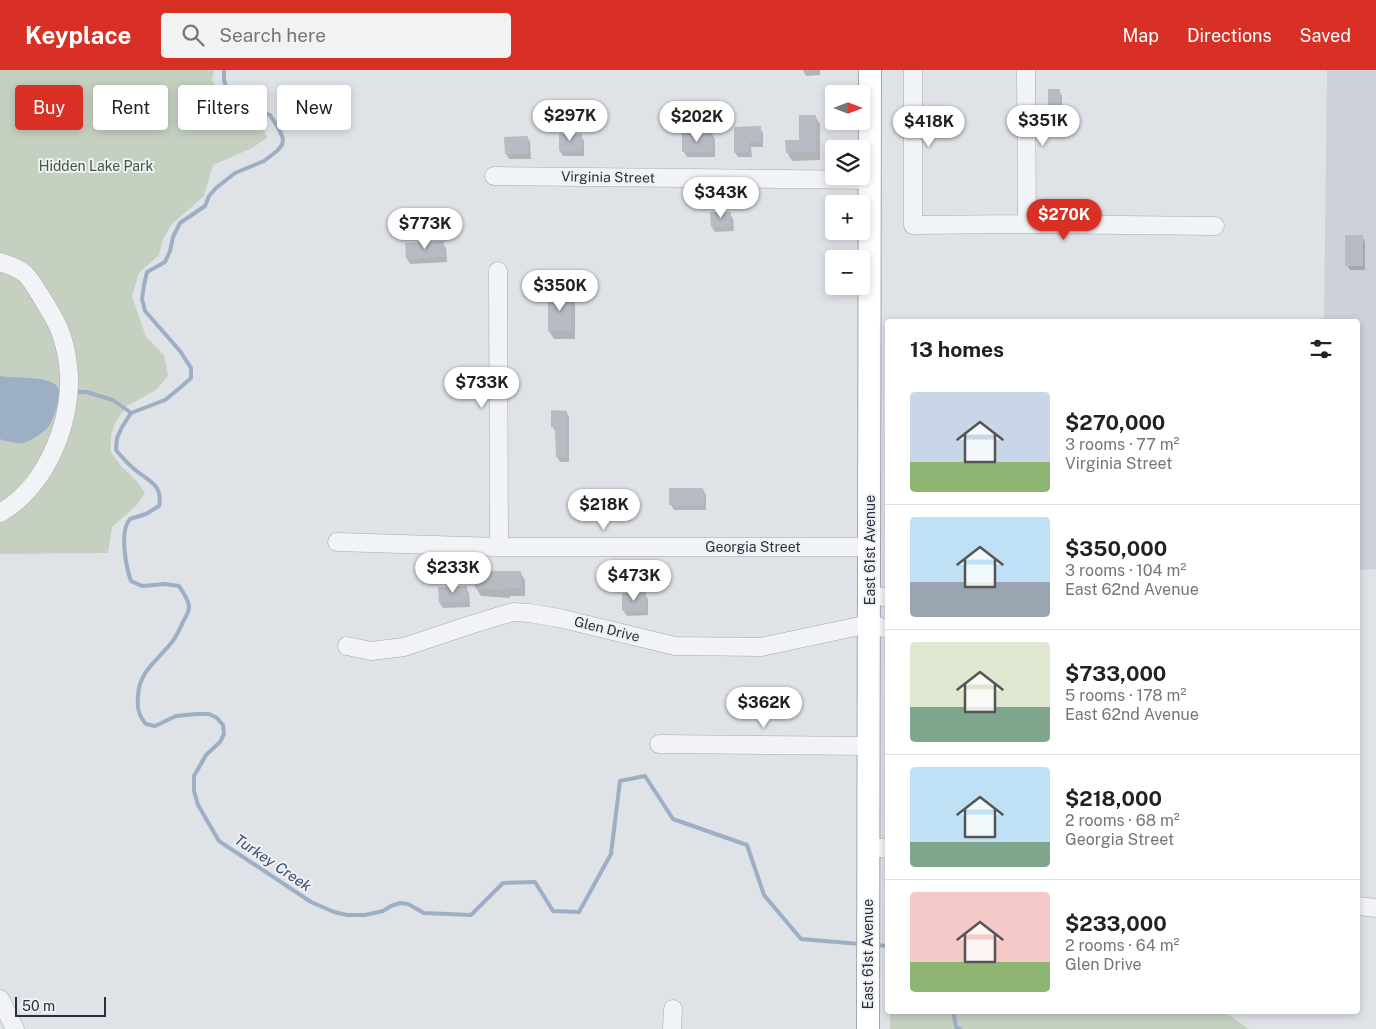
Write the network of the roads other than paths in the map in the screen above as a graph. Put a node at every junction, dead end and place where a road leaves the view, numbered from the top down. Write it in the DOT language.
graph roads {
  1 [pos="870,70"];
  2 [pos="913,70"];
  3 [pos="1026,70"];
  4 [pos="494,176"];
  5 [pos="871,180"];
  6 [pos="1027,224"];
  7 [pos="1215,226"];
  8 [pos="0,262"];
  9 [pos="498,271"];
  10 [pos="0,513"];
  11 [pos="337,542"];
  12 [pos="499,547"];
  13 [pos="870,547"];
  14 [pos="878,596"];
  15 [pos="878,627"];
  16 [pos="347,646"];
  17 [pos="660,744"];
  18 [pos="869,746"];
  19 [pos="878,848"];
  20 [pos="1360,906"];
  21 [pos="1376,908"];
  22 [pos="0,999"];
  23 [pos="673,1009"];
  24 [pos="16,1029"];
  25 [pos="672,1029"];
  26 [pos="868,1029"];
  1 -- 5 [label="main road, East 61st Avenue"];
  2 -- 6 [label="street"];
  3 -- 6 [label="street"];
  4 -- 5 [label="street, Virginia Street"];
  5 -- 13 [label="main road, East 61st Avenue"];
  6 -- 7 [label="street"];
  8 -- 10 [label="street"];
  9 -- 12 [label="street"];
  11 -- 12 [label="street, Georgia Street"];
  12 -- 13 [label="street, Georgia Street"];
  13 -- 14 [label="main road, East 61st Avenue"];
  14 -- 15 [label="main road, East 61st Avenue"];
  15 -- 16 [label="street, Glen Drive"];
  15 -- 18 [label="main road, East 61st Avenue"];
  17 -- 18 [label="street"];
  18 -- 19 [label="main road, East 61st Avenue"];
  19 -- 26 [label="main road, East 61st Avenue"];
  20 -- 21 [label="street"];
  22 -- 24 [label="street"];
  23 -- 25 [label="street"];
}
